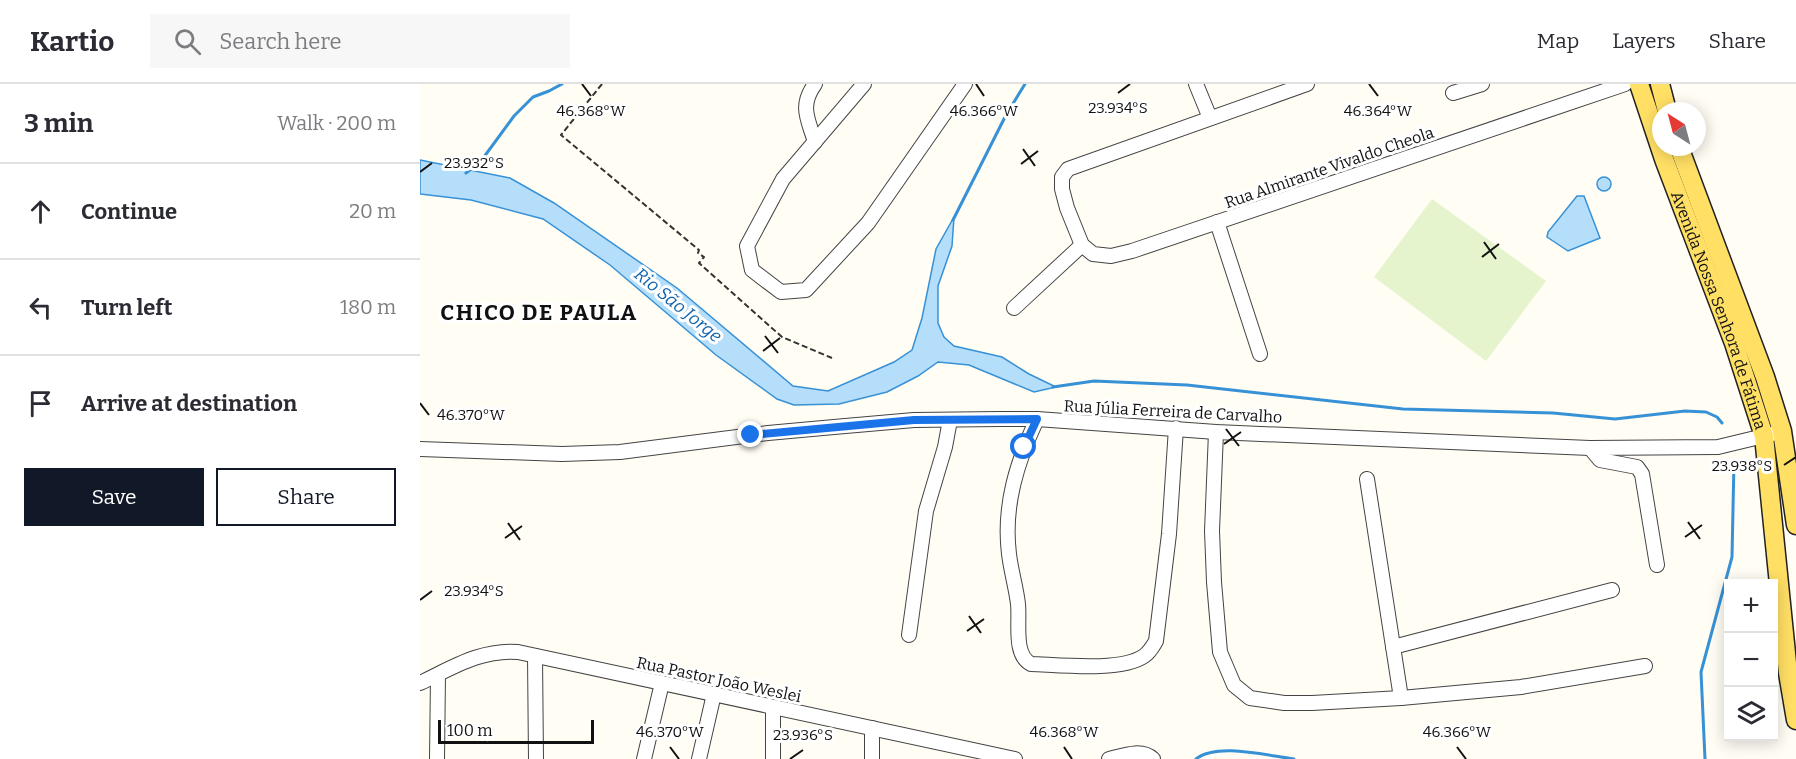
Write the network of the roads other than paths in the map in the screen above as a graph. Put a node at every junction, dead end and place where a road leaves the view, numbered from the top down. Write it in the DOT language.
graph roads {
  1 [pos="815,84"];
  2 [pos="864,84"];
  3 [pos="965,84"];
  4 [pos="1196,84"];
  5 [pos="1307,84"];
  6 [pos="1482,84"];
  7 [pos="1625,84"];
  8 [pos="1639,84"];
  9 [pos="1660,84"];
  10 [pos="1453,93"];
  11 [pos="1665,102"];
  12 [pos="1210,118"];
  13 [pos="815,142"];
  14 [pos="1682,156"];
  15 [pos="1217,222"];
  16 [pos="1082,245"];
  17 [pos="1014,308"];
  18 [pos="1260,354"];
  19 [pos="1037,419"];
  20 [pos="950,420"];
  21 [pos="1176,428"];
  22 [pos="1782,431"];
  23 [pos="1216,432"];
  24 [pos="1764,436"];
  25 [pos="1590,448"];
  26 [pos="420,449"];
  27 [pos="1367,479"];
  28 [pos="1796,525"];
  29 [pos="1657,565"];
  30 [pos="1612,590"];
  31 [pos="909,635"];
  32 [pos="1393,647"];
  33 [pos="535,656"];
  34 [pos="1645,666"];
  35 [pos="438,675"];
  36 [pos="420,683"];
  37 [pos="662,683"];
  38 [pos="714,694"];
  39 [pos="1401,698"];
  40 [pos="773,708"];
  41 [pos="1796,720"];
  42 [pos="872,728"];
  43 [pos="973,755"];
  44 [pos="437,759"];
  45 [pos="536,759"];
  46 [pos="644,759"];
  47 [pos="699,759"];
  48 [pos="773,759"];
  49 [pos="872,759"];
  50 [pos="1015,759"];
  51 [pos="1109,759"];
  52 [pos="1153,759"];
  1 -- 13 [label="street"];
  2 -- 13 [label="street"];
  3 -- 13 [label="street"];
  4 -- 12 [label="street"];
  5 -- 12 [label="street"];
  6 -- 10 [label="street"];
  7 -- 15 [label="street, Rua Almirante Vivaldo Cheola"];
  8 -- 24 [label="main road, Avenida Nossa Senhora de Fátima"];
  9 -- 11 [label="main road"];
  12 -- 16 [label="street"];
  14 -- 22 [label="main road, Avenida Nossa Senhora de Fátima"];
  15 -- 16 [label="street, Rua Almirante Vivaldo Cheola"];
  15 -- 18 [label="street"];
  16 -- 17 [label="street"];
  19 -- 20 [label="street, Rua Júlia Ferreira de Carvalho"];
  19 -- 21 [label="street, Rua Júlia Ferreira de Carvalho"];
  19 -- 21 [label="street"];
  20 -- 26 [label="street, Rua Júlia Ferreira de Carvalho"];
  20 -- 31 [label="street"];
  21 -- 23 [label="street, Rua Júlia Ferreira de Carvalho"];
  22 -- 24 [label="street, Rua Júlia Ferreira de Carvalho"];
  22 -- 28 [label="main road, Avenida Nossa Senhora de Fátima"];
  23 -- 25 [label="street, Rua Júlia Ferreira de Carvalho"];
  23 -- 39 [label="street"];
  24 -- 25 [label="street, Rua Júlia Ferreira de Carvalho"];
  24 -- 41 [label="main road, Avenida Nossa Senhora de Fátima"];
  25 -- 29 [label="street"];
  27 -- 32 [label="street"];
  30 -- 32 [label="street"];
  32 -- 39 [label="street"];
  33 -- 35 [label="street, Rua Pastor João Weslei"];
  33 -- 37 [label="street, Rua Pastor João Weslei"];
  33 -- 45 [label="street"];
  34 -- 39 [label="street"];
  35 -- 36 [label="street, Rua Pastor João Weslei"];
  35 -- 44 [label="street"];
  37 -- 38 [label="street, Rua Pastor João Weslei"];
  37 -- 46 [label="street"];
  38 -- 40 [label="street, Rua Pastor João Weslei"];
  38 -- 47 [label="street"];
  40 -- 42 [label="street, Rua Pastor João Weslei"];
  40 -- 48 [label="street"];
  42 -- 43 [label="street, Rua Pastor João Weslei"];
  42 -- 49 [label="street"];
  43 -- 50 [label="street, Rua Pastor João Weslei"];
  51 -- 52 [label="street"];
}
